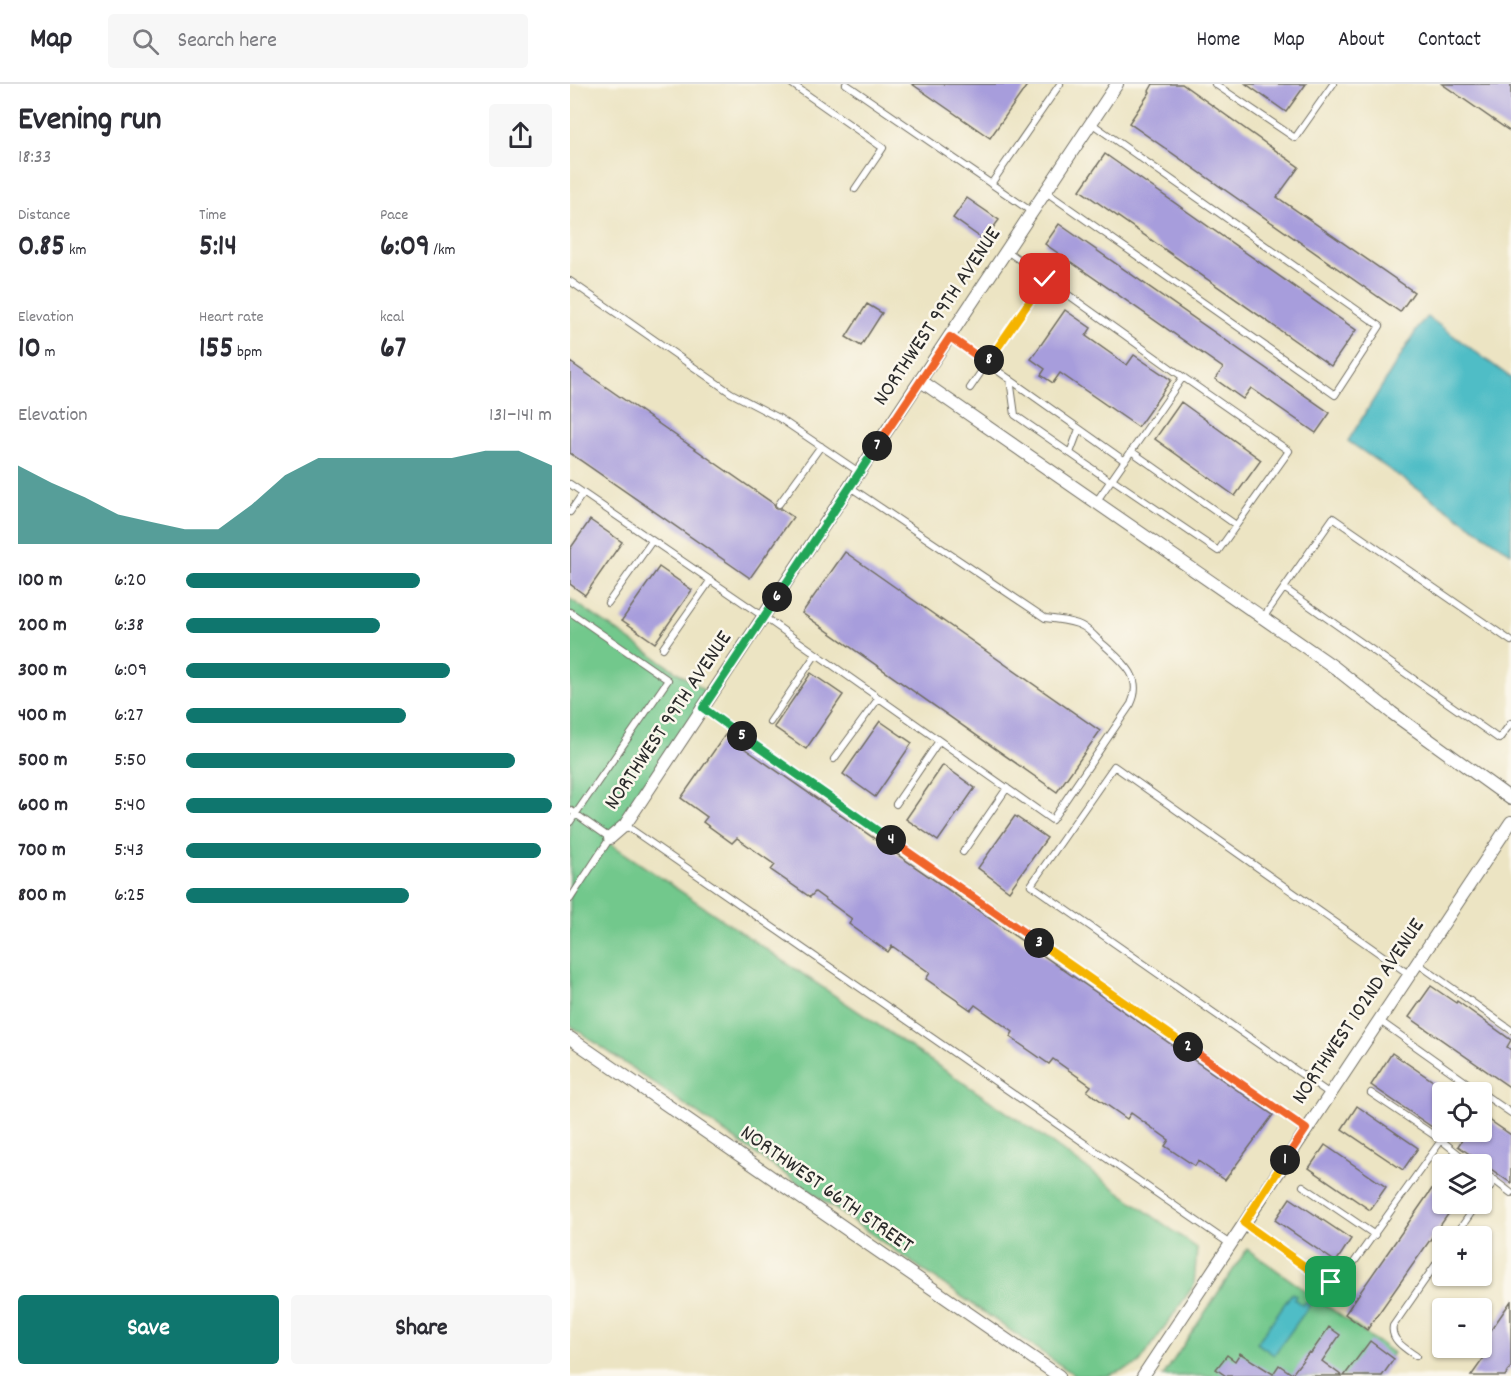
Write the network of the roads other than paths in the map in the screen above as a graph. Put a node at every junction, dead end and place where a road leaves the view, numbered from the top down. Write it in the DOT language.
graph roads {
  1 [pos="792,84"];
  2 [pos="846,84"];
  3 [pos="1060,84"];
  4 [pos="1117,84"];
  5 [pos="1215,84"];
  6 [pos="1334,84"];
  7 [pos="1091,123"];
  8 [pos="991,184"];
  9 [pos="855,189"];
  10 [pos="1046,192"];
  11 [pos="1032,212"];
  12 [pos="1007,251"];
  13 [pos="1045,279"];
  14 [pos="570,281"];
  15 [pos="950,337"];
  16 [pos="987,363"];
  17 [pos="1183,377"];
  18 [pos="1010,379"];
  19 [pos="921,381"];
  20 [pos="970,388"];
  21 [pos="1079,429"];
  22 [pos="821,446"];
  23 [pos="1131,451"];
  24 [pos="1070,453"];
  25 [pos="1125,460"];
  26 [pos="860,472"];
  27 [pos="1111,480"];
  28 [pos="570,484"];
  29 [pos="850,487"];
  30 [pos="583,493"];
  31 [pos="1096,502"];
  32 [pos="779,504"];
  33 [pos="570,512"];
  34 [pos="1236,525"];
  35 [pos="652,541"];
  36 [pos="710,581"];
  37 [pos="1284,588"];
  38 [pos="608,603"];
  39 [pos="570,612"];
  40 [pos="764,617"];
  41 [pos="1263,618"];
  42 [pos="1511,641"];
  43 [pos="663,648"];
  44 [pos="816,654"];
  45 [pos="878,699"];
  46 [pos="703,708"];
  47 [pos="770,722"];
  48 [pos="1511,723"];
  49 [pos="939,741"];
  50 [pos="834,759"];
  51 [pos="1007,788"];
  52 [pos="1511,800"];
  53 [pos="896,804"];
  54 [pos="573,812"];
  55 [pos="570,822"];
  56 [pos="1511,822"];
  57 [pos="626,825"];
  58 [pos="610,838"];
  59 [pos="963,852"];
  60 [pos="570,899"];
  61 [pos="1418,963"];
  62 [pos="1410,975"];
  63 [pos="1379,1021"];
  64 [pos="1511,1030"];
  65 [pos="570,1038"];
  66 [pos="1465,1082"];
  67 [pos="1371,1093"];
  68 [pos="1330,1094"];
  69 [pos="1492,1101"];
  70 [pos="1511,1113"];
  71 [pos="1306,1129"];
  72 [pos="1432,1134"];
  73 [pos="1440,1142"];
  74 [pos="1444,1142"];
  75 [pos="1458,1154"];
  76 [pos="1492,1178"];
  77 [pos="1495,1180"];
  78 [pos="1492,1184"];
  79 [pos="1303,1186"];
  80 [pos="1511,1193"];
  81 [pos="1244,1223"];
  82 [pos="1375,1235"];
  83 [pos="1230,1244"];
  84 [pos="1432,1270"];
  85 [pos="1416,1356"];
  86 [pos="1059,1376"];
  87 [pos="1143,1376"];
  1 -- 9 [label="lane"];
  2 -- 8 [label="lane"];
  3 -- 8 [label="lane"];
  4 -- 7 [label="street, NORTHWEST 99TH AVENUE"];
  5 -- 6 [label="lane"];
  7 -- 10 [label="street, NORTHWEST 99TH AVENUE"];
  7 -- 10 [label="lane"];
  8 -- 11 [label="lane"];
  10 -- 11 [label="street, NORTHWEST 99TH AVENUE"];
  11 -- 12 [label="street, NORTHWEST 99TH AVENUE"];
  12 -- 13 [label="lane"];
  12 -- 15 [label="street, NORTHWEST 99TH AVENUE"];
  13 -- 16 [label="lane"];
  13 -- 17 [label="lane"];
  14 -- 22 [label="lane"];
  15 -- 16 [label="lane"];
  15 -- 19 [label="street, NORTHWEST 99TH AVENUE"];
  16 -- 18 [label="lane"];
  16 -- 20 [label="lane"];
  17 -- 23 [label="lane"];
  17 -- 34 [label="lane"];
  18 -- 21 [label="lane"];
  18 -- 24 [label="lane"];
  19 -- 26 [label="street, NORTHWEST 99TH AVENUE"];
  19 -- 31 [label="street"];
  21 -- 24 [label="lane"];
  21 -- 25 [label="lane"];
  22 -- 26 [label="lane"];
  22 -- 32 [label="lane"];
  23 -- 25 [label="lane"];
  23 -- 34 [label="lane"];
  24 -- 27 [label="lane"];
  25 -- 27 [label="lane"];
  26 -- 29 [label="street, NORTHWEST 99TH AVENUE"];
  27 -- 31 [label="lane"];
  27 -- 34 [label="lane"];
  28 -- 30 [label="lane"];
  29 -- 40 [label="street, NORTHWEST 99TH AVENUE"];
  29 -- 51 [label="lane"];
  30 -- 33 [label="lane"];
  30 -- 35 [label="lane"];
  31 -- 41 [label="street"];
  35 -- 36 [label="lane"];
  35 -- 38 [label="lane"];
  36 -- 40 [label="lane"];
  36 -- 43 [label="lane"];
  37 -- 41 [label="lane"];
  37 -- 42 [label="lane"];
  37 -- 48 [label="lane"];
  39 -- 54 [label="lane"];
  40 -- 44 [label="lane"];
  40 -- 46 [label="street, NORTHWEST 99TH AVENUE"];
  41 -- 52 [label="street"];
  44 -- 45 [label="lane"];
  44 -- 47 [label="lane"];
  45 -- 49 [label="lane"];
  45 -- 50 [label="lane"];
  46 -- 57 [label="street, NORTHWEST 99TH AVENUE"];
  46 -- 71 [label="lane"];
  49 -- 51 [label="lane"];
  49 -- 53 [label="lane"];
  51 -- 59 [label="lane"];
  54 -- 55 [label="lane"];
  54 -- 58 [label="lane"];
  56 -- 61 [label="street, NORTHWEST 102ND AVENUE"];
  57 -- 58 [label="street, NORTHWEST 99TH AVENUE"];
  57 -- 83 [label="lane"];
  58 -- 60 [label="lane"];
  61 -- 62 [label="street, NORTHWEST 102ND AVENUE"];
  61 -- 64 [label="lane"];
  62 -- 63 [label="street, NORTHWEST 102ND AVENUE"];
  62 -- 68 [label="lane"];
  63 -- 66 [label="lane"];
  63 -- 68 [label="street, NORTHWEST 102ND AVENUE"];
  65 -- 86 [label="street, NORTHWEST 66TH STREET"];
  67 -- 72 [label="lane"];
  68 -- 71 [label="street, NORTHWEST 102ND AVENUE"];
  69 -- 70 [label="lane"];
  71 -- 81 [label="street, NORTHWEST 102ND AVENUE"];
  73 -- 82 [label="lane"];
  74 -- 75 [label="lane"];
  76 -- 77 [label="lane"];
  77 -- 78 [label="lane"];
  77 -- 80 [label="lane"];
  79 -- 82 [label="lane"];
  81 -- 82 [label="lane"];
  81 -- 83 [label="street, NORTHWEST 102ND AVENUE"];
  83 -- 87 [label="street, NORTHWEST 102ND AVENUE"];
  84 -- 85 [label="lane"];
}
